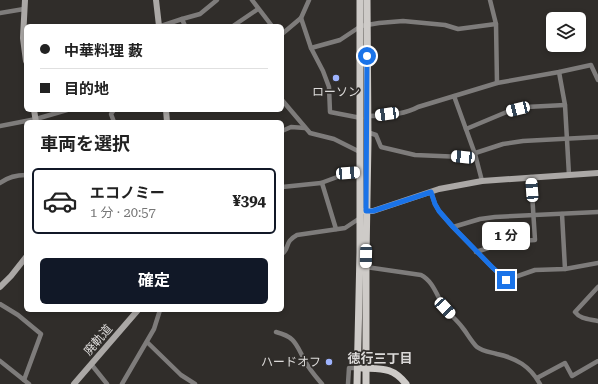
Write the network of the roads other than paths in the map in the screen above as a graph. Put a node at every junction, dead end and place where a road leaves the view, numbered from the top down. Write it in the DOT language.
graph roads {
  1 [pos="25,0"];
  2 [pos="156,0"];
  3 [pos="217,0"];
  4 [pos="252,0"];
  5 [pos="309,0"];
  6 [pos="360,0"];
  7 [pos="367,0"];
  8 [pos="490,0"];
  9 [pos="24,9"];
  10 [pos="258,9"];
  11 [pos="0,13"];
  12 [pos="182,18"];
  13 [pos="301,18"];
  14 [pos="160,24"];
  15 [pos="166,24"];
  16 [pos="184,24"];
  17 [pos="236,24"];
  18 [pos="270,24"];
  19 [pos="496,24"];
  20 [pos="364,26"];
  21 [pos="284,32"];
  22 [pos="24,46"];
  23 [pos="311,48"];
  24 [pos="559,72"];
  25 [pos="598,80"];
  26 [pos="497,83"];
  27 [pos="454,96"];
  28 [pos="284,102"];
  29 [pos="564,105"];
  30 [pos="61,112"];
  31 [pos="364,117"];
  32 [pos="39,120"];
  33 [pos="24,123"];
  34 [pos="0,126"];
  35 [pos="305,128"];
  36 [pos="466,129"];
  37 [pos="284,130"];
  38 [pos="367,132"];
  39 [pos="598,137"];
  40 [pos="567,138"];
  41 [pos="360,152"];
  42 [pos="475,154"];
  43 [pos="360,173"];
  44 [pos="598,173"];
  45 [pos="24,175"];
  46 [pos="568,175"];
  47 [pos="531,177"];
  48 [pos="482,181"];
  49 [pos="0,183"];
  50 [pos="322,183"];
  51 [pos="284,187"];
  52 [pos="431,192"];
  53 [pos="598,212"];
  54 [pos="362,213"];
  55 [pos="562,214"];
  56 [pos="533,216"];
  57 [pos="453,227"];
  58 [pos="336,229"];
  59 [pos="284,252"];
  60 [pos="476,252"];
  61 [pos="24,260"];
  62 [pos="598,263"];
  63 [pos="366,267"];
  64 [pos="565,270"];
  65 [pos="0,287"];
  66 [pos="598,287"];
  67 [pos="0,304"];
  68 [pos="136,312"];
  69 [pos="159,312"];
  70 [pos="598,321"];
  71 [pos="276,332"];
  72 [pos="147,342"];
  73 [pos="598,360"];
  74 [pos="0,361"];
  75 [pos="91,364"];
  76 [pos="357,368"];
  77 [pos="366,368"];
  78 [pos="537,378"];
  79 [pos="24,380"];
  80 [pos="29,384"];
  81 [pos="74,384"];
  82 [pos="107,384"];
  83 [pos="122,384"];
  84 [pos="195,384"];
  85 [pos="322,384"];
  86 [pos="348,384"];
  87 [pos="356,384"];
  88 [pos="366,384"];
  89 [pos="406,384"];
  90 [pos="540,384"];
  1 -- 9 [label="street"];
  2 -- 14 [label="street"];
  3 -- 12 [label="street"];
  4 -- 10 [label="street"];
  5 -- 13 [label="street"];
  6 -- 20 [label="main road"];
  7 -- 20 [label="main road"];
  8 -- 19 [label="street"];
  9 -- 11 [label="street"];
  9 -- 22 [label="street"];
  10 -- 17 [label="street"];
  10 -- 18 [label="street"];
  12 -- 15 [label="street"];
  12 -- 16 [label="street"];
  13 -- 21 [label="street"];
  13 -- 23 [label="street"];
  19 -- 20 [label="street"];
  19 -- 26 [label="street"];
  20 -- 23 [label="street"];
  20 -- 31 [label="main road"];
  23 -- 31 [label="street"];
  24 -- 25 [label="street"];
  24 -- 26 [label="street"];
  24 -- 29 [label="street"];
  26 -- 27 [label="street"];
  27 -- 31 [label="street"];
  27 -- 36 [label="street"];
  28 -- 35 [label="street"];
  29 -- 36 [label="street"];
  29 -- 40 [label="street"];
  30 -- 32 [label="street"];
  31 -- 38 [label="main road"];
  31 -- 41 [label="main road"];
  33 -- 34 [label="street"];
  35 -- 37 [label="street"];
  35 -- 41 [label="street"];
  36 -- 42 [label="street"];
  38 -- 42 [label="street"];
  38 -- 54 [label="main road"];
  39 -- 40 [label="street"];
  40 -- 42 [label="street"];
  40 -- 46 [label="street"];
  41 -- 43 [label="main road"];
  42 -- 48 [label="street"];
  43 -- 50 [label="street"];
  43 -- 54 [label="main road"];
  44 -- 46 [label="street"];
  45 -- 49 [label="street"];
  46 -- 47 [label="street"];
  47 -- 48 [label="street"];
  47 -- 56 [label="street"];
  48 -- 52 [label="street"];
  50 -- 51 [label="street"];
  50 -- 58 [label="street"];
  52 -- 54 [label="street"];
  52 -- 57 [label="street"];
  53 -- 55 [label="street"];
  54 -- 58 [label="street"];
  54 -- 63 [label="main road"];
  54 -- 76 [label="main road"];
  55 -- 56 [label="street"];
  55 -- 64 [label="street"];
  56 -- 57 [label="street"];
  56 -- 60 [label="street"];
  57 -- 60 [label="street"];
  58 -- 59 [label="street"];
  60 -- 64 [label="street"];
  61 -- 65 [label="street"];
  62 -- 64 [label="street"];
  63 -- 77 [label="main road"];
  63 -- 78 [label="street"];
  66 -- 70 [label="street"];
  67 -- 79 [label="street"];
  68 -- 75 [label="street, 廃軌道"];
  69 -- 72 [label="street"];
  71 -- 85 [label="street"];
  72 -- 83 [label="street"];
  72 -- 84 [label="street"];
  73 -- 78 [label="street"];
  74 -- 79 [label="street"];
  75 -- 81 [label="street, 廃軌道"];
  75 -- 82 [label="street"];
  76 -- 77 [label="main road"];
  76 -- 86 [label="street"];
  76 -- 87 [label="main road"];
  77 -- 88 [label="main road"];
  77 -- 89 [label="main road"];
  78 -- 90 [label="street"];
  79 -- 80 [label="street"];
}
